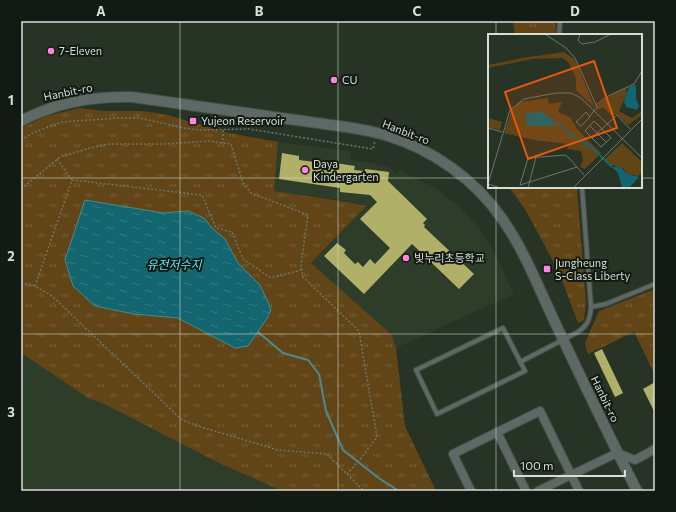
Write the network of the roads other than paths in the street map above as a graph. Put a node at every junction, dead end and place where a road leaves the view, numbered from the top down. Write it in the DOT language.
graph roads {
  1 [pos="560,21"];
  2 [pos="559,34"];
  3 [pos="21,121"];
  4 [pos="582,188"];
  5 [pos="655,284"];
  6 [pos="591,307"];
  7 [pos="563,340"];
  8 [pos="520,362"];
  9 [pos="497,432"];
  10 [pos="655,449"];
  11 [pos="617,453"];
  12 [pos="571,475"];
  13 [pos="471,491"];
  14 [pos="526,491"];
  15 [pos="538,491"];
  16 [pos="579,491"];
  17 [pos="637,491"];
  1 -- 2 [label="lane"];
  3 -- 7 [label="street, Hanbit-ro"];
  4 -- 6 [label="lane"];
  5 -- 6 [label="lane"];
  6 -- 7 [label="lane"];
  7 -- 8 [label="lane"];
  7 -- 11 [label="street, Hanbit-ro"];
  8 -- 8 [label="lane"];
  9 -- 12 [label="street"];
  9 -- 13 [label="street"];
  9 -- 14 [label="street"];
  10 -- 11 [label="street"];
  11 -- 12 [label="street"];
  11 -- 17 [label="street, Hanbit-ro"];
  12 -- 15 [label="street"];
  12 -- 16 [label="street"];
}
